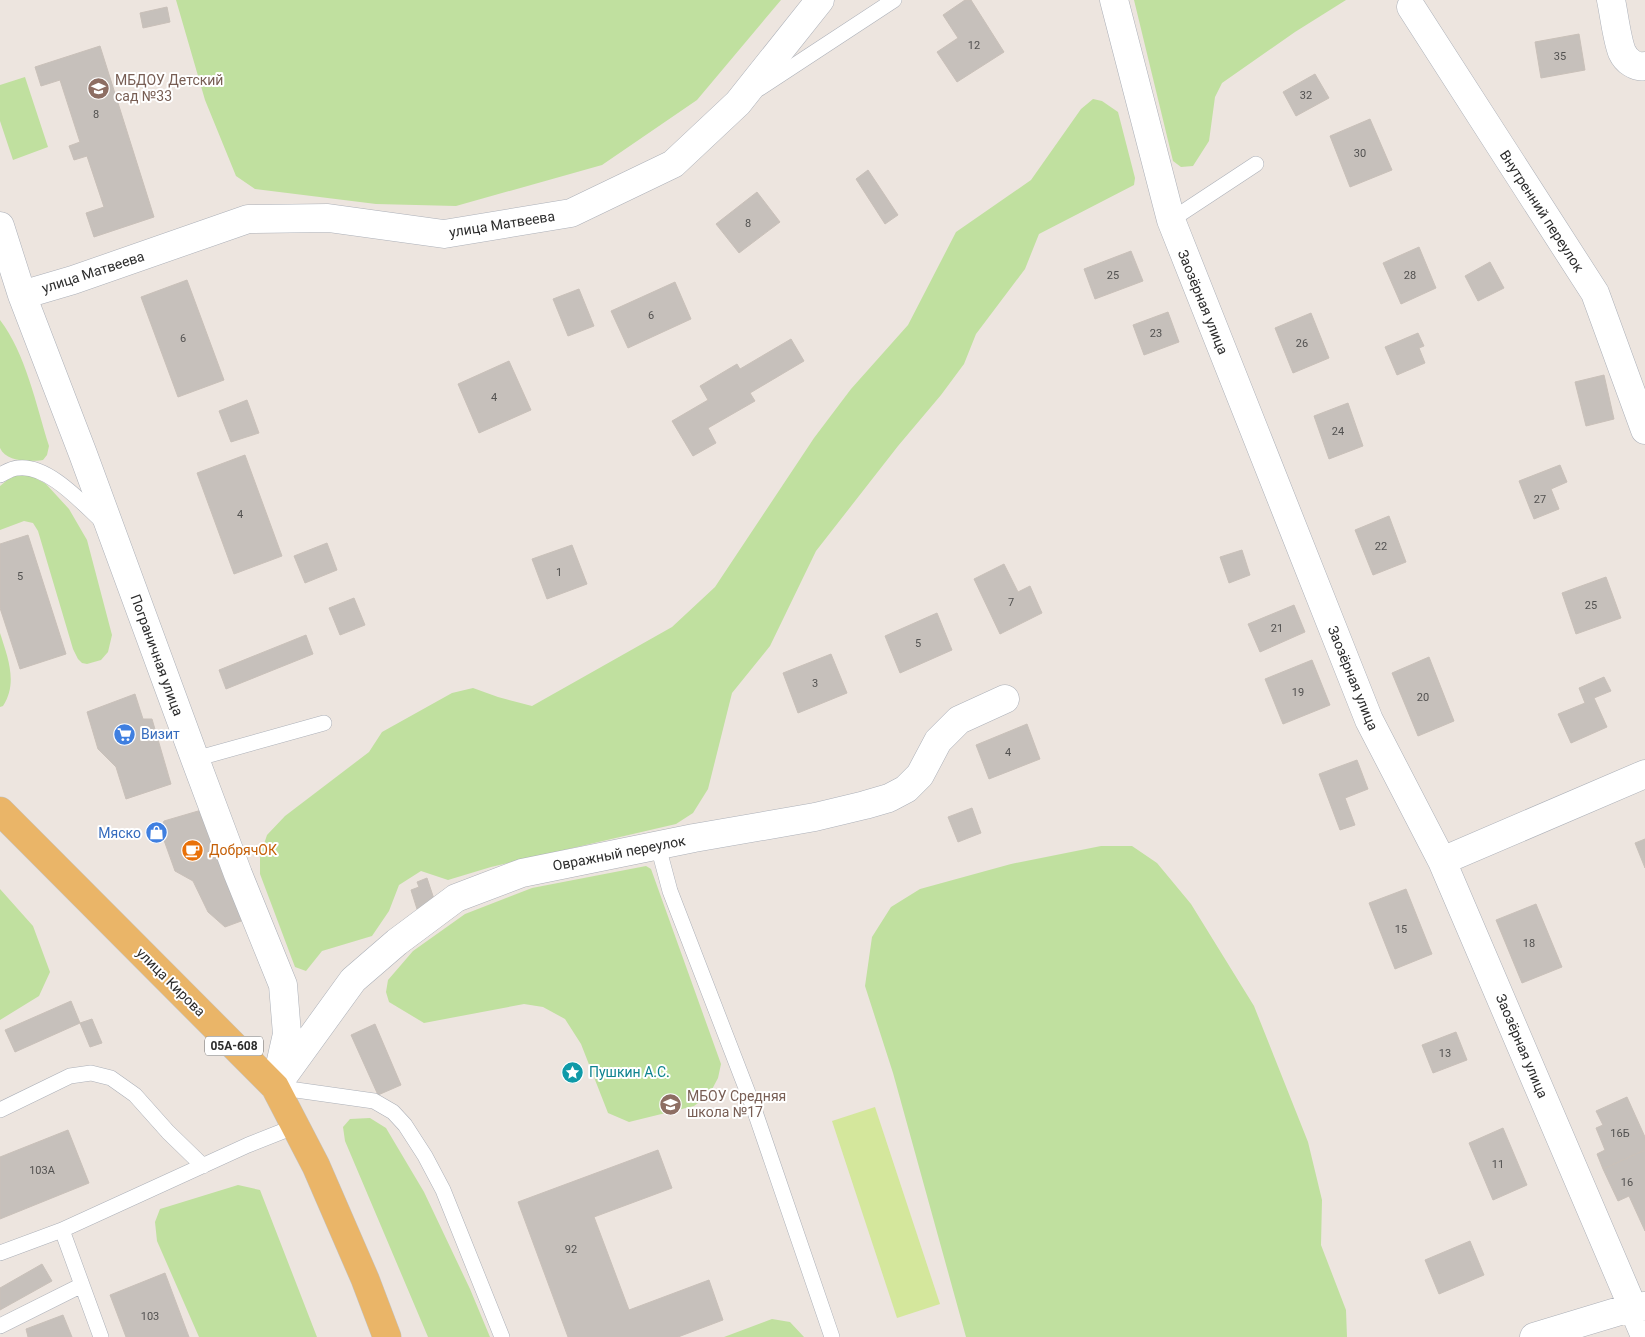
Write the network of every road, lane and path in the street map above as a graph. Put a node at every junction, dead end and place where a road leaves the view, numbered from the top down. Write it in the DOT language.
graph roads {
  1 [pos="820,0"];
  2 [pos="894,0"];
  3 [pos="1114,0"];
  4 [pos="1611,0"];
  5 [pos="1411,7"];
  6 [pos="1645,66"];
  7 [pos="738,103"];
  8 [pos="1256,164"];
  9 [pos="1170,220"];
  10 [pos="0,226"];
  11 [pos="12,281"];
  12 [pos="1645,430"];
  13 [pos="0,475"];
  14 [pos="111,530"];
  15 [pos="1005,699"];
  16 [pos="324,723"];
  17 [pos="195,759"];
  18 [pos="1645,774"];
  19 [pos="0,811"];
  20 [pos="658,846"];
  21 [pos="1442,861"];
  22 [pos="275,1088"];
  23 [pos="0,1110"];
  24 [pos="296,1126"];
  25 [pos="203,1166"];
  26 [pos="62,1230"];
  27 [pos="0,1253"];
  28 [pos="82,1285"];
  29 [pos="1639,1306"];
  30 [pos="0,1326"];
  31 [pos="1645,1336"];
  32 [pos="101,1337"];
  33 [pos="387,1337"];
  34 [pos="502,1337"];
  35 [pos="832,1337"];
  36 [pos="1534,1337"];
  1 -- 7 [label="street, улица Матвеева"];
  2 -- 7 [label="lane"];
  3 -- 9 [label="street, Заозёрная улица"];
  4 -- 6 [label="street"];
  5 -- 12 [label="street, Внутренний переулок"];
  7 -- 11 [label="street, улица Матвеева"];
  8 -- 9 [label="lane"];
  9 -- 21 [label="street, Заозёрная улица"];
  10 -- 11 [label="street, Пограничная улица"];
  11 -- 14 [label="street, Пограничная улица"];
  13 -- 14 [label="lane"];
  14 -- 17 [label="street, Пограничная улица"];
  15 -- 20 [label="street, Овражный переулок"];
  16 -- 17 [label="lane"];
  17 -- 22 [label="street, Пограничная улица"];
  18 -- 21 [label="street"];
  19 -- 22 [label="main road, улица Кирова / 05А-608"];
  20 -- 22 [label="street, Овражный переулок"];
  20 -- 35 [label="lane"];
  21 -- 29 [label="street, Заозёрная улица"];
  22 -- 24 [label="main road, улица Кирова / 05А-608"];
  22 -- 34 [label="lane"];
  23 -- 25 [label="lane"];
  24 -- 25 [label="lane"];
  24 -- 33 [label="main road, улица Кирова / 05А-608"];
  25 -- 26 [label="lane"];
  26 -- 27 [label="lane"];
  26 -- 28 [label="lane"];
  28 -- 30 [label="lane"];
  28 -- 32 [label="lane"];
  29 -- 31 [label="street, Заозёрная улица"];
  29 -- 36 [label="street"];
}
